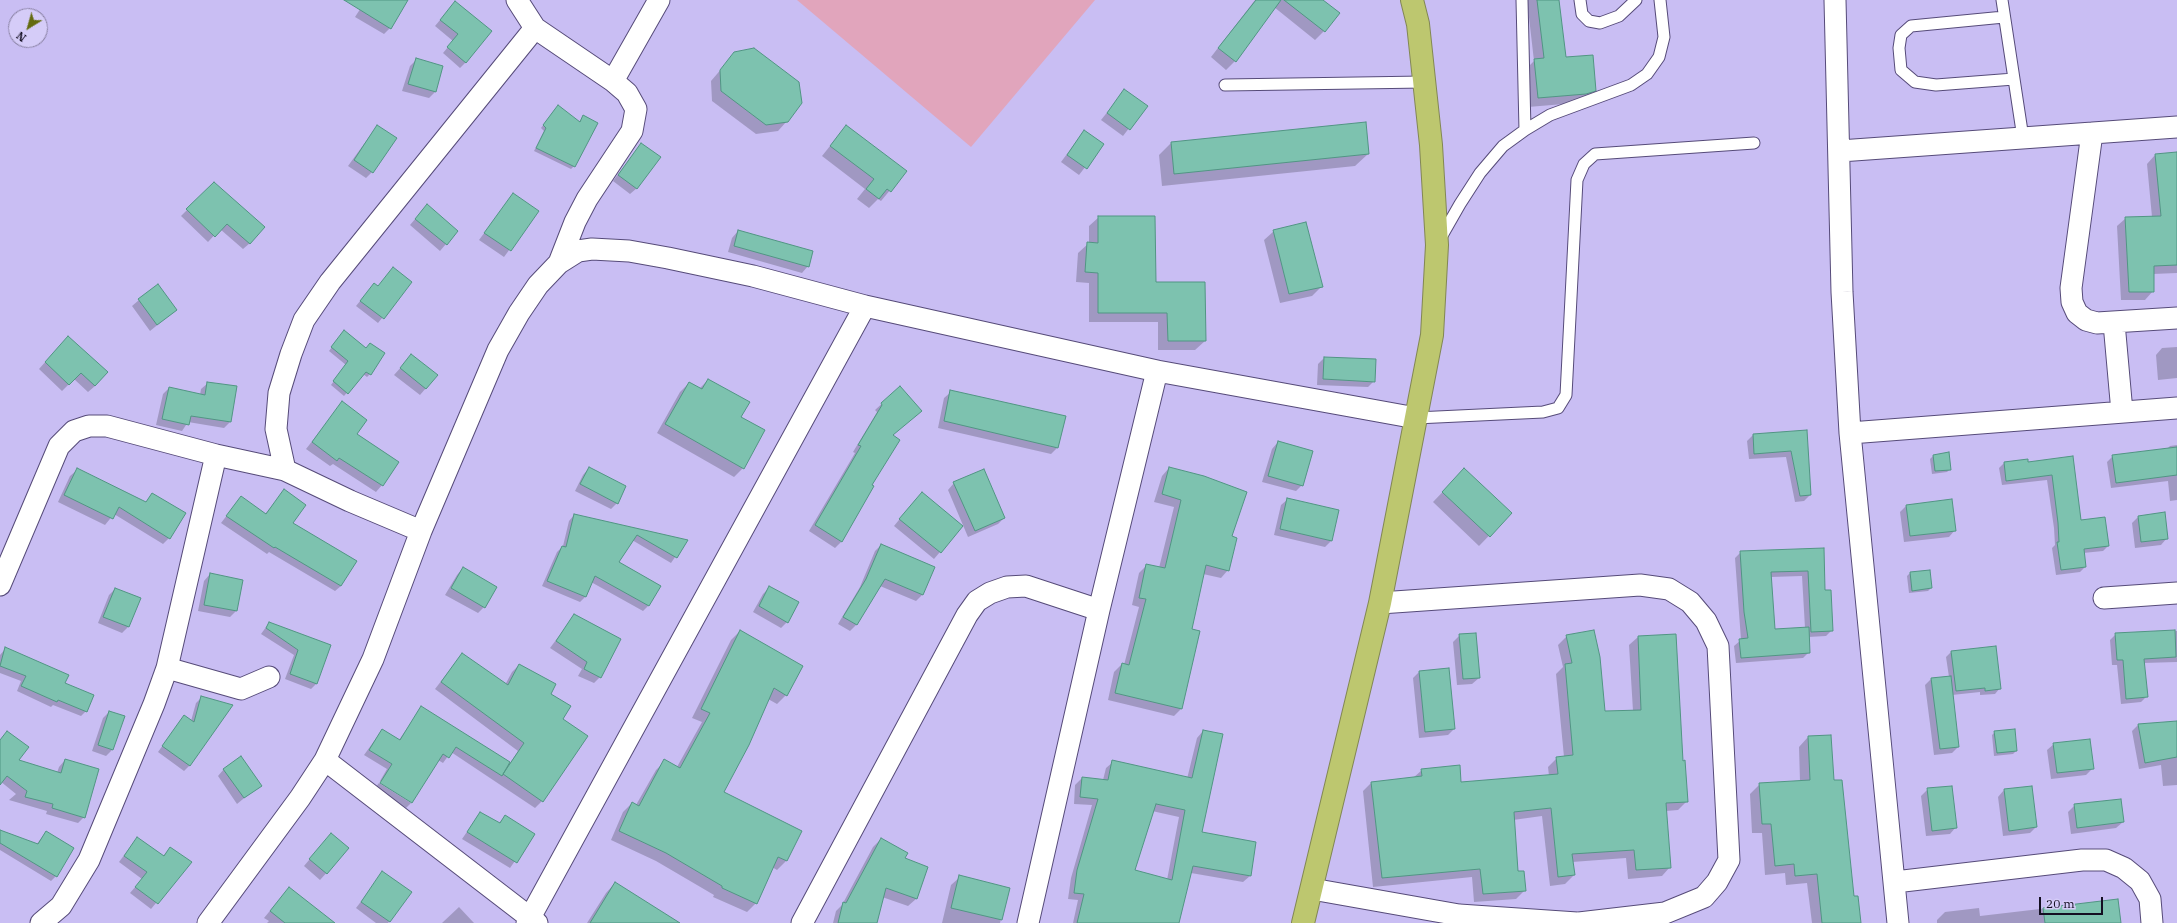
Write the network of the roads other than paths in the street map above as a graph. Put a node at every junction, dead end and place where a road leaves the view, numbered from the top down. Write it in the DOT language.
graph roads {
  1 [pos="517,0"];
  2 [pos="659,0"];
  3 [pos="1412,0"];
  4 [pos="1522,0"];
  5 [pos="1580,0"];
  6 [pos="1636,0"];
  7 [pos="1660,0"];
  8 [pos="1835,0"];
  9 [pos="2002,0"];
  10 [pos="2004,16"];
  11 [pos="535,28"];
  12 [pos="2014,79"];
  13 [pos="613,81"];
  14 [pos="1424,82"];
  15 [pos="1225,84"];
  16 [pos="2177,127"];
  17 [pos="1525,130"];
  18 [pos="2092,133"];
  19 [pos="2023,138"];
  20 [pos="1754,143"];
  21 [pos="1840,151"];
  22 [pos="1437,245"];
  23 [pos="559,263"];
  24 [pos="865,306"];
  25 [pos="2177,318"];
  26 [pos="2114,323"];
  27 [pos="1157,371"];
  28 [pos="2177,408"];
  29 [pos="2122,412"];
  30 [pos="1416,418"];
  31 [pos="1850,433"];
  32 [pos="216,455"];
  33 [pos="285,470"];
  34 [pos="421,531"];
  35 [pos="0,585"];
  36 [pos="2177,593"];
  37 [pos="2104,598"];
  38 [pos="1380,603"];
  39 [pos="1099,610"];
  40 [pos="167,668"];
  41 [pos="269,677"];
  42 [pos="325,760"];
  43 [pos="1895,882"];
  44 [pos="1312,889"];
  45 [pos="531,921"];
  46 [pos="42,923"];
  47 [pos="208,923"];
  48 [pos="802,923"];
  49 [pos="1028,923"];
  50 [pos="1304,923"];
  51 [pos="1578,923"];
  52 [pos="1898,923"];
  53 [pos="2152,923"];
  1 -- 11 [label="street"];
  2 -- 13 [label="street"];
  3 -- 14 [label="highway"];
  4 -- 17 [label="lane"];
  5 -- 6 [label="lane"];
  7 -- 17 [label="lane"];
  8 -- 21 [label="street"];
  9 -- 10 [label="lane"];
  10 -- 12 [label="lane"];
  10 -- 12 [label="lane"];
  11 -- 13 [label="street"];
  11 -- 33 [label="street"];
  12 -- 19 [label="lane"];
  13 -- 23 [label="street"];
  14 -- 15 [label="lane"];
  14 -- 22 [label="highway"];
  16 -- 18 [label="street"];
  17 -- 22 [label="lane"];
  18 -- 19 [label="street"];
  18 -- 26 [label="street"];
  19 -- 21 [label="street"];
  20 -- 30 [label="lane"];
  21 -- 31 [label="street"];
  22 -- 30 [label="highway"];
  23 -- 24 [label="street"];
  23 -- 34 [label="street"];
  24 -- 27 [label="street"];
  24 -- 45 [label="street"];
  25 -- 26 [label="street"];
  26 -- 29 [label="street"];
  27 -- 30 [label="street"];
  27 -- 39 [label="street"];
  28 -- 29 [label="street"];
  29 -- 31 [label="street"];
  30 -- 38 [label="highway"];
  31 -- 43 [label="street"];
  32 -- 33 [label="street"];
  32 -- 35 [label="street"];
  32 -- 40 [label="street"];
  33 -- 34 [label="street"];
  34 -- 42 [label="street"];
  36 -- 37 [label="street"];
  38 -- 44 [label="highway"];
  38 -- 51 [label="street"];
  39 -- 48 [label="street"];
  39 -- 49 [label="street"];
  40 -- 41 [label="street"];
  40 -- 46 [label="street"];
  42 -- 45 [label="street"];
  42 -- 47 [label="street"];
  43 -- 52 [label="street"];
  43 -- 53 [label="street"];
  44 -- 50 [label="highway"];
  44 -- 51 [label="street"];
}
